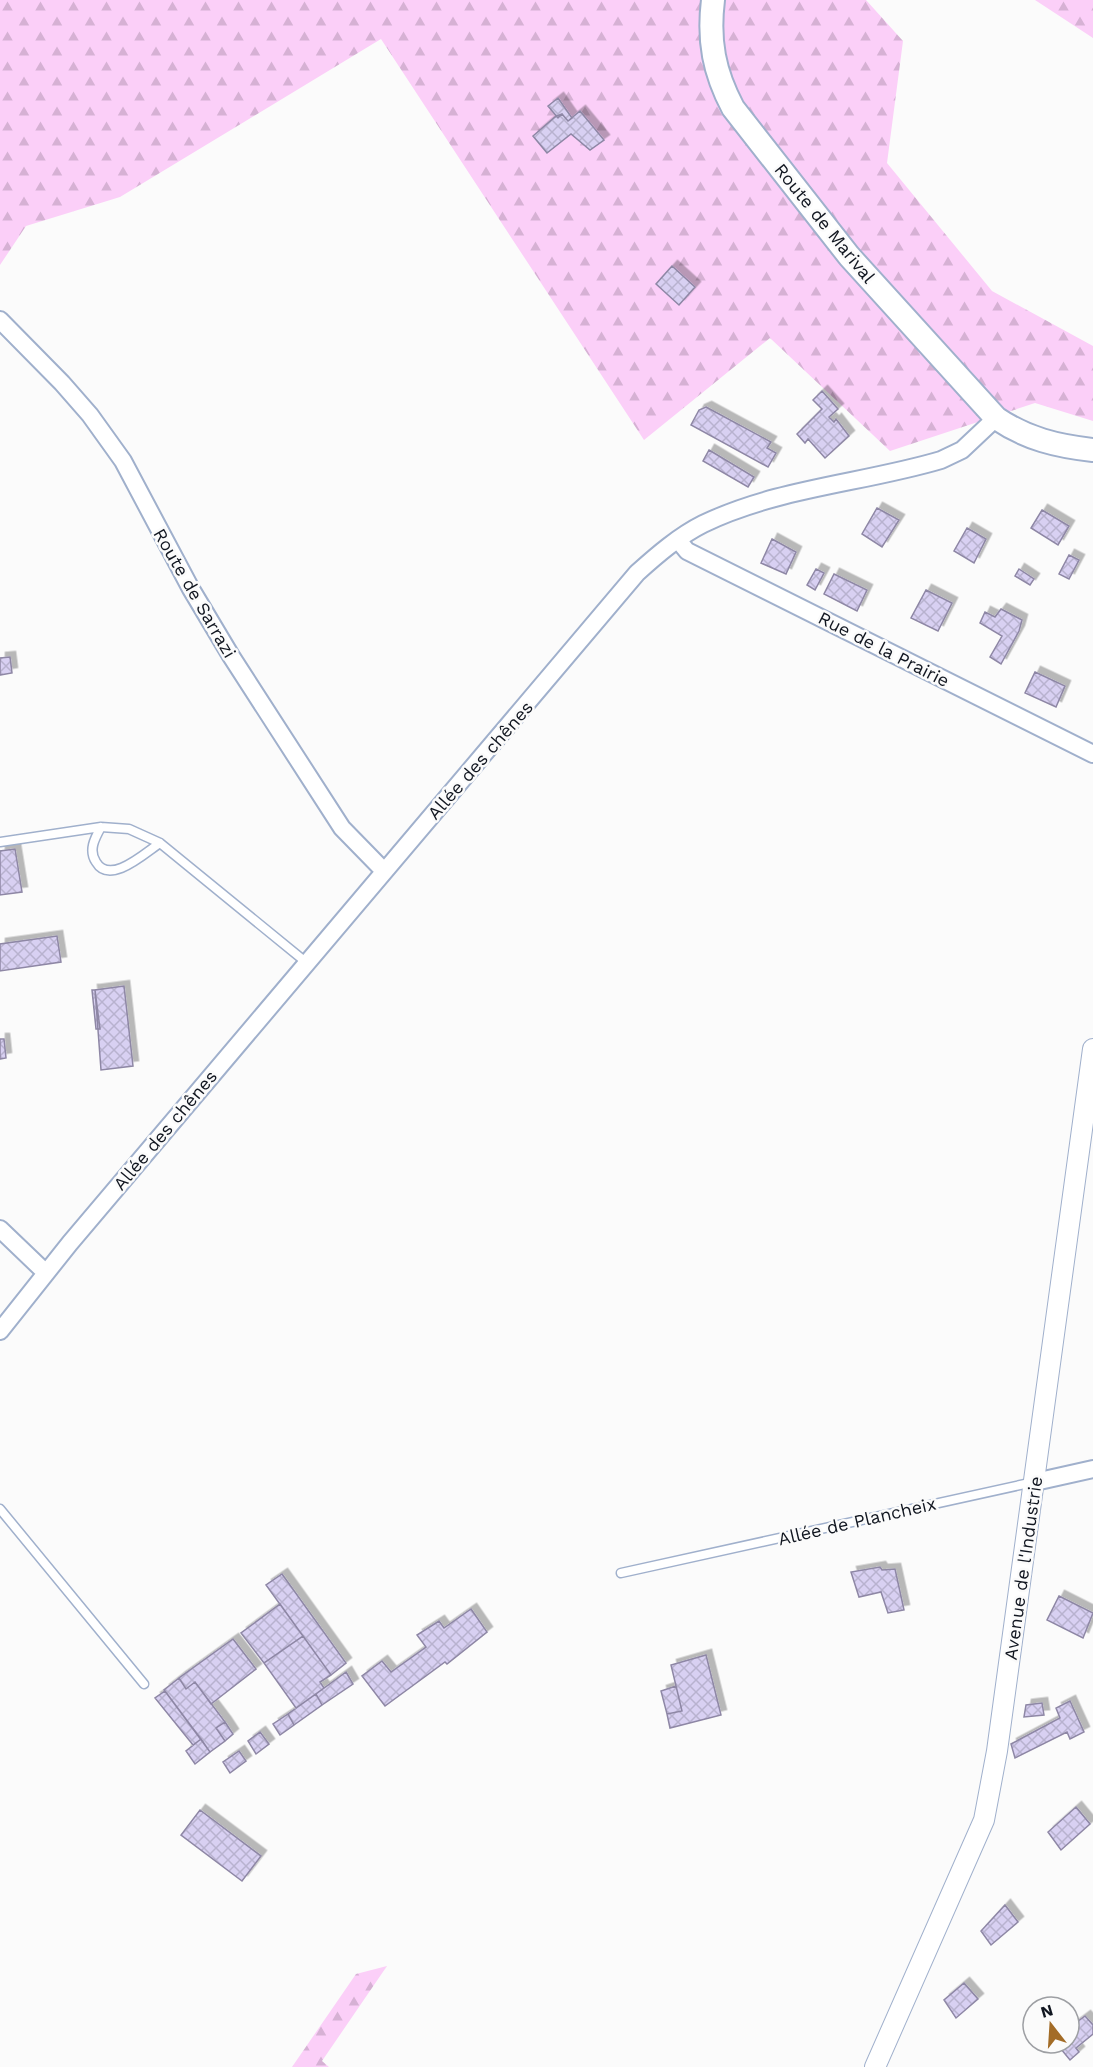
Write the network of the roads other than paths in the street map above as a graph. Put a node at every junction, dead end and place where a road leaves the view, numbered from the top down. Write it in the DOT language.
graph roads {
  1 [pos="713,0"];
  2 [pos="0,320"];
  3 [pos="996,418"];
  4 [pos="1093,450"];
  5 [pos="678,540"];
  6 [pos="1093,754"];
  7 [pos="101,827"];
  8 [pos="0,842"];
  9 [pos="160,843"];
  10 [pos="384,871"];
  11 [pos="307,963"];
  12 [pos="1093,1049"];
  13 [pos="0,1229"];
  14 [pos="46,1274"];
  15 [pos="0,1331"];
  16 [pos="1093,1469"];
  17 [pos="1035,1482"];
  18 [pos="0,1509"];
  19 [pos="621,1573"];
  20 [pos="144,1684"];
  21 [pos="875,2067"];
  1 -- 3 [label="main road, Route de Marival"];
  2 -- 10 [label="street, Route de Sarrazi"];
  3 -- 4 [label="main road"];
  3 -- 5 [label="street, Allée des chênes"];
  5 -- 6 [label="street, Rue de la Prairie"];
  5 -- 10 [label="street, Allée des chênes"];
  7 -- 8 [label="lane"];
  7 -- 9 [label="lane"];
  7 -- 9 [label="lane"];
  9 -- 11 [label="lane"];
  10 -- 11 [label="street, Allée des chênes"];
  11 -- 14 [label="street, Allée des chênes"];
  12 -- 17 [label="street, Avenue de l'Industrie"];
  13 -- 14 [label="street"];
  14 -- 15 [label="street, Allée des chênes"];
  16 -- 17 [label="street, Allée de Plancheix"];
  17 -- 19 [label="lane, Allée de Plancheix"];
  17 -- 21 [label="street, Avenue de l'Industrie"];
  18 -- 20 [label="lane"];
}
